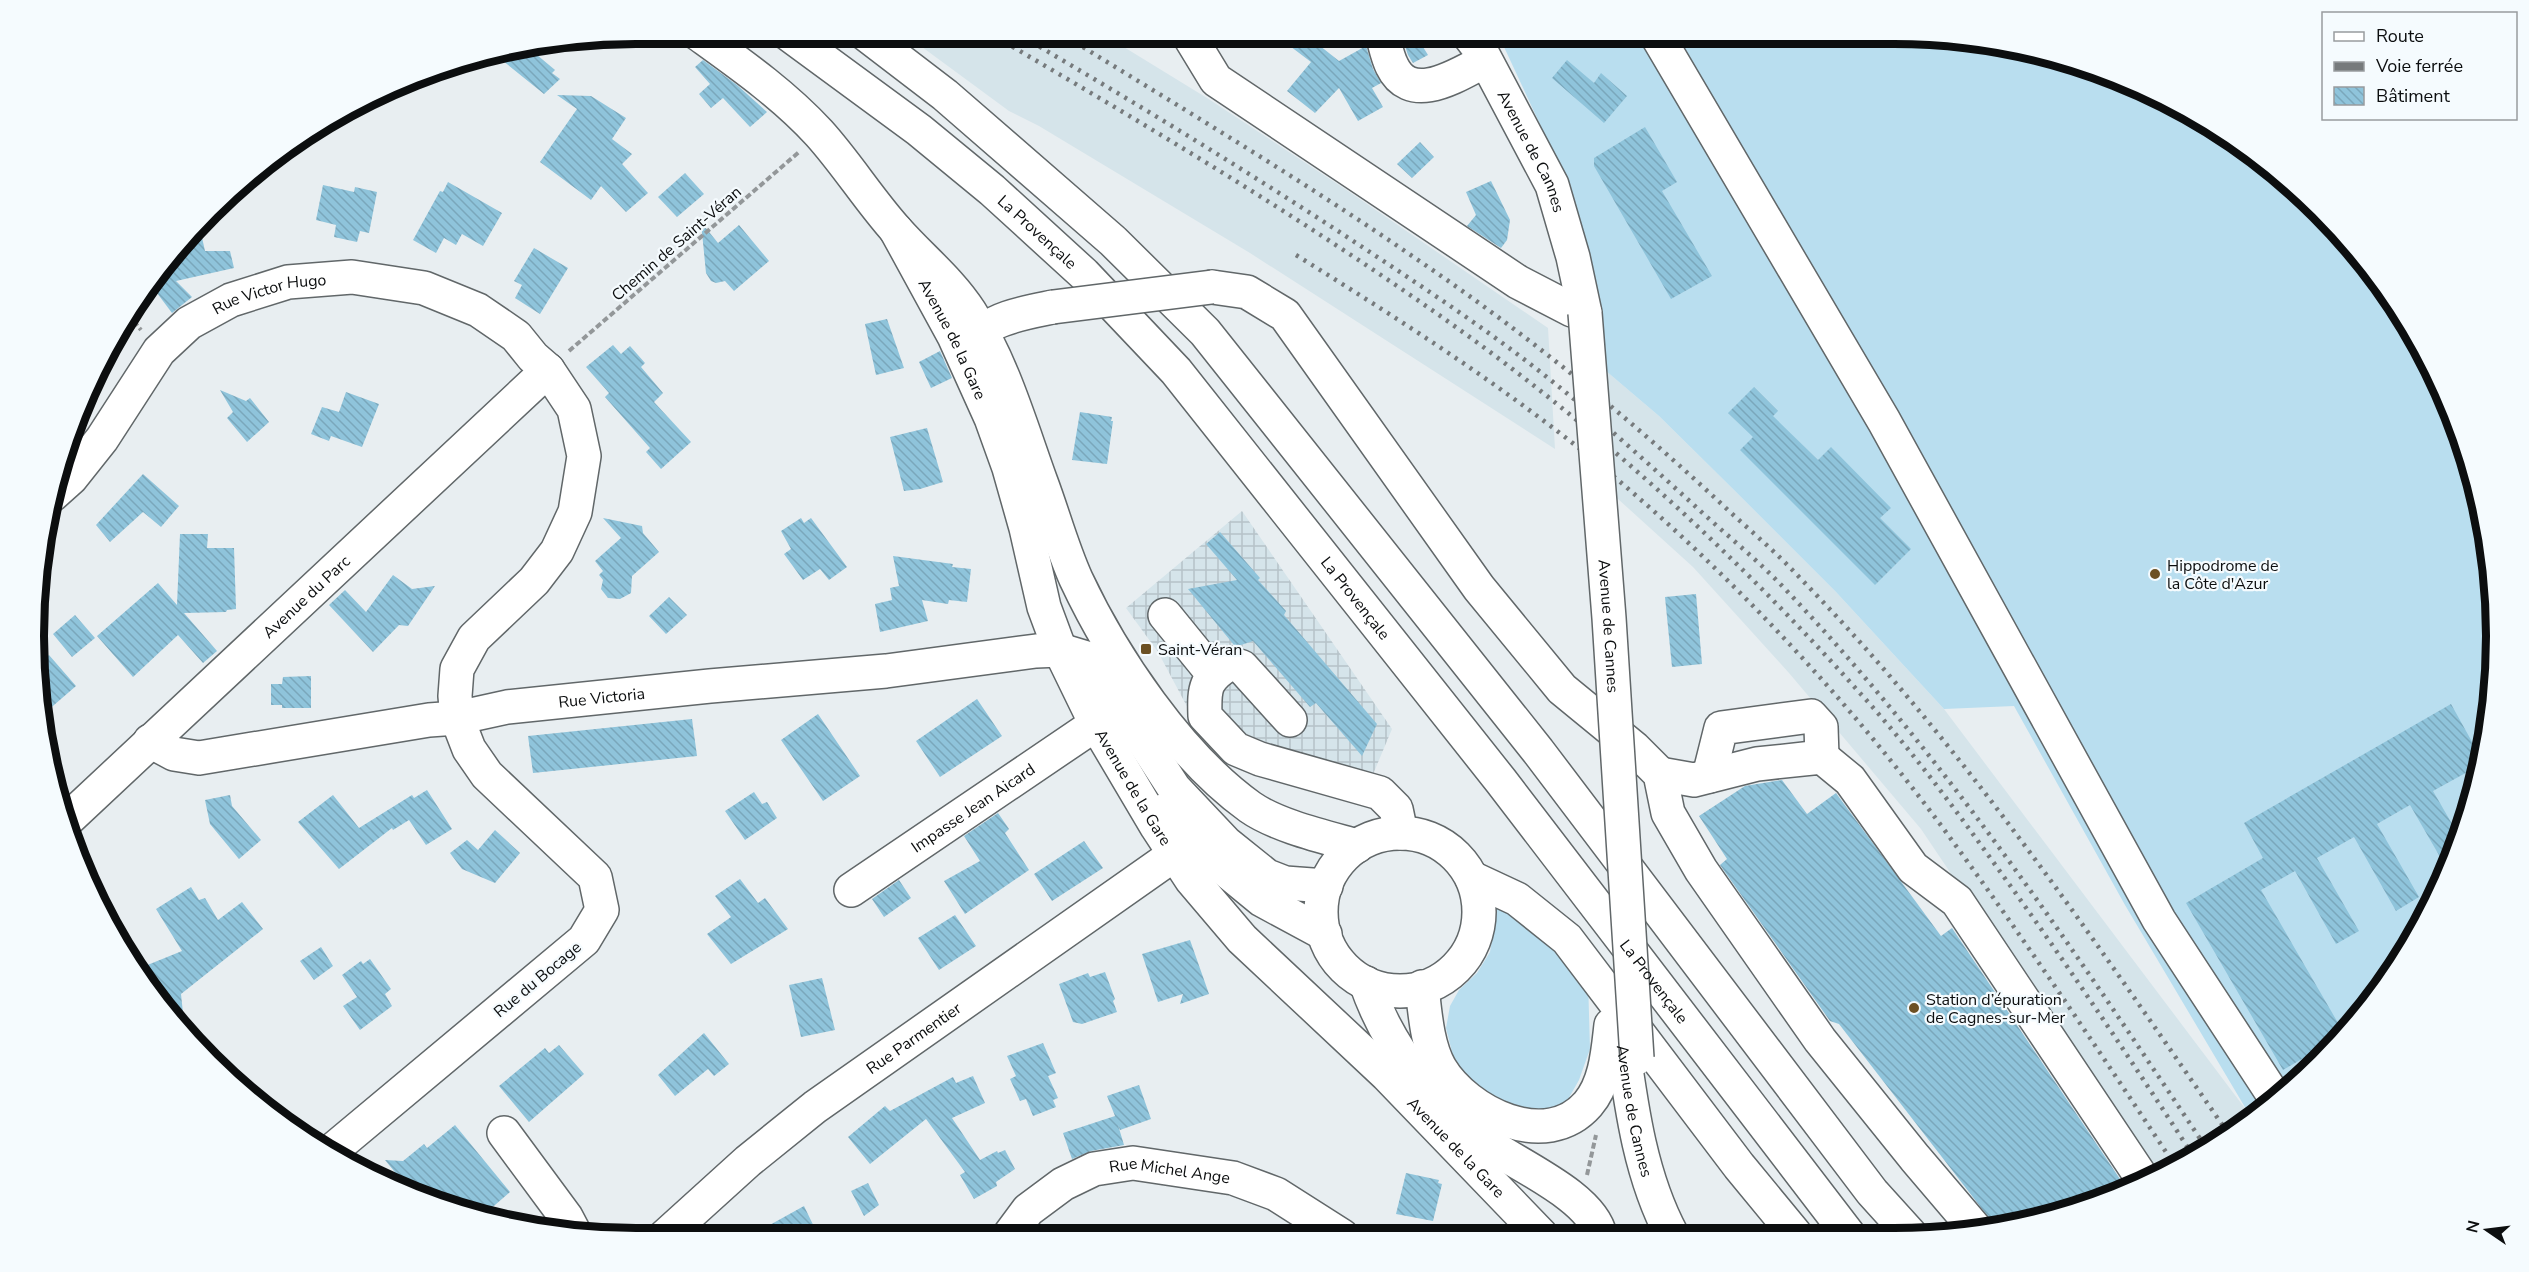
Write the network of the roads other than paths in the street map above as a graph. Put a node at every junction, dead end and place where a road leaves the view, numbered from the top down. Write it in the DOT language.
graph roads {
  1 [pos="712,44"];
  2 [pos="802,44"];
  3 [pos="878,44"];
  4 [pos="1194,44"];
  5 [pos="1385,44"];
  6 [pos="1464,44"];
  7 [pos="1476,44"];
  8 [pos="1662,44"];
  9 [pos="1475,66"];
  10 [pos="896,230"];
  11 [pos="1578,311"];
  12 [pos="982,333"];
  13 [pos="548,370"];
  14 [pos="991,418"];
  15 [pos="64,485"];
  16 [pos="1165,615"];
  17 [pos="1060,650"];
  18 [pos="1213,674"];
  19 [pos="457,718"];
  20 [pos="1290,720"];
  21 [pos="1096,724"];
  22 [pos="150,741"];
  23 [pos="1822,757"];
  24 [pos="1660,774"];
  25 [pos="1709,776"];
  26 [pos="1135,790"];
  27 [pos="72,815"];
  28 [pos="1401,833"];
  29 [pos="1357,846"];
  30 [pos="1175,854"];
  31 [pos="1472,878"];
  32 [pos="1326,886"];
  33 [pos="850,890"];
  34 [pos="1325,934"];
  35 [pos="1366,983"];
  36 [pos="1422,987"];
  37 [pos="1624,1041"];
  38 [pos="1459,1092"];
  39 [pos="2271,1092"];
  40 [pos="504,1133"];
  41 [pos="336,1147"];
  42 [pos="1473,1166"];
  43 [pos="2139,1174"];
  44 [pos="1970,1223"];
  45 [pos="570,1224"];
  46 [pos="674,1228"];
  47 [pos="1015,1228"];
  48 [pos="1329,1228"];
  49 [pos="1515,1228"];
  50 [pos="1534,1228"];
  51 [pos="1597,1228"];
  52 [pos="1614,1228"];
  53 [pos="1669,1228"];
  54 [pos="1689,1228"];
  55 [pos="1790,1228"];
  56 [pos="1843,1228"];
  57 [pos="1904,1228"];
  1 -- 10 [label="main road, Avenue de la Gare"];
  2 -- 56 [label="main road, La Provençale"];
  3 -- 57 [label="main road"];
  4 -- 11 [label="main road"];
  5 -- 9 [label="main road"];
  6 -- 9 [label="main road, Avenue de Cannes"];
  7 -- 11 [label="main road, Avenue de Cannes"];
  8 -- 39 [label="main road"];
  9 -- 11 [label="main road, Avenue de Cannes"];
  10 -- 12 [label="main road, Avenue de la Gare"];
  10 -- 14 [label="main road, Avenue de la Gare"];
  11 -- 37 [label="main road, Avenue de Cannes"];
  11 -- 37 [label="main road, Avenue de Cannes, bridge"];
  12 -- 14 [label="main road"];
  12 -- 24 [label="main road, bridge"];
  12 -- 29 [label="main road, Avenue de la Gare"];
  13 -- 15 [label="main road, Rue Victor Hugo"];
  13 -- 19 [label="main road, Rue Victor Hugo"];
  13 -- 22 [label="main road, Avenue du Parc"];
  14 -- 17 [label="main road, Avenue de la Gare"];
  16 -- 18 [label="main road"];
  17 -- 19 [label="main road, Rue Victoria"];
  17 -- 21 [label="main road, Avenue de la Gare"];
  17 -- 32 [label="main road"];
  18 -- 20 [label="main road"];
  18 -- 28 [label="main road"];
  19 -- 22 [label="main road, Rue Victoria"];
  19 -- 41 [label="main road, Rue du Bocage"];
  21 -- 26 [label="main road, Avenue de la Gare"];
  21 -- 33 [label="main road, Impasse Jean Aicard"];
  22 -- 27 [label="main road, Avenue du Parc"];
  23 -- 25 [label="main road"];
  23 -- 25 [label="main road"];
  23 -- 43 [label="main road"];
  24 -- 25 [label="main road"];
  24 -- 44 [label="main road"];
  26 -- 30 [label="main road, Avenue de la Gare"];
  26 -- 34 [label="main road"];
  28 -- 29 [label="main road"];
  28 -- 31 [label="main road"];
  29 -- 32 [label="main road"];
  30 -- 42 [label="main road, Avenue de la Gare"];
  30 -- 46 [label="main road, Rue Parmentier"];
  31 -- 36 [label="main road"];
  31 -- 55 [label="main road"];
  32 -- 34 [label="main road"];
  34 -- 35 [label="main road"];
  35 -- 36 [label="main road"];
  35 -- 51 [label="main road"];
  36 -- 38 [label="main road"];
  37 -- 38 [label="main road"];
  37 -- 53 [label="main road, Avenue de Cannes"];
  37 -- 54 [label="main road, Avenue de Cannes"];
  38 -- 52 [label="main road"];
  40 -- 45 [label="main road"];
  42 -- 49 [label="main road"];
  42 -- 50 [label="main road, Avenue de la Gare"];
  47 -- 48 [label="main road, Rue Michel Ange"];
}
